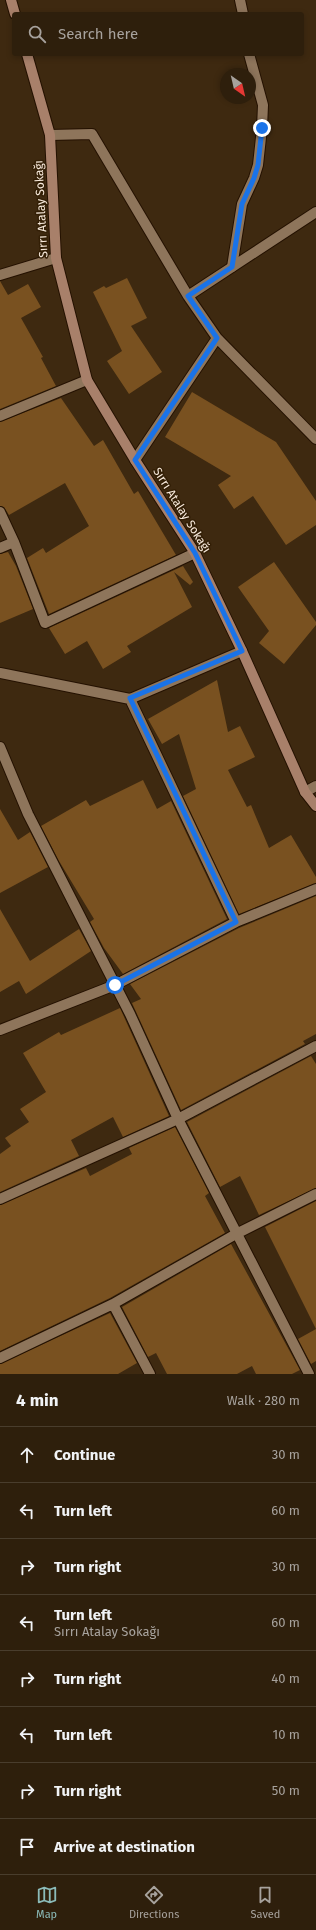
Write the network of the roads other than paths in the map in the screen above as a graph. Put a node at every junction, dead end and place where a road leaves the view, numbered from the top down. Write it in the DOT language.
graph roads {
  1 [pos="11,0"];
  2 [pos="240,0"];
  3 [pos="14,12"];
  4 [pos="243,12"];
  5 [pos="28,56"];
  6 [pos="250,56"];
  7 [pos="50,135"];
  8 [pos="316,212"];
  9 [pos="56,258"];
  10 [pos="232,267"];
  11 [pos="0,274"];
  12 [pos="188,296"];
  13 [pos="217,338"];
  14 [pos="87,380"];
  15 [pos="0,416"];
  16 [pos="316,439"];
  17 [pos="135,460"];
  18 [pos="0,512"];
  19 [pos="14,542"];
  20 [pos="0,548"];
  21 [pos="195,553"];
  22 [pos="242,651"];
  23 [pos="0,673"];
  24 [pos="130,698"];
  25 [pos="0,747"];
  26 [pos="316,786"];
  27 [pos="305,792"];
  28 [pos="316,806"];
  29 [pos="316,889"];
  30 [pos="236,922"];
  31 [pos="115,985"];
  32 [pos="0,1030"];
  33 [pos="316,1046"];
  34 [pos="178,1119"];
  35 [pos="316,1194"];
  36 [pos="0,1199"];
  37 [pos="236,1234"];
  38 [pos="113,1304"];
  39 [pos="0,1358"];
  40 [pos="150,1374"];
  41 [pos="309,1374"];
  1 -- 3 [label="main road"];
  2 -- 4 [label="street"];
  5 -- 7 [label="main road, Sırrı Atalay Sokağı"];
  6 -- 10 [label="street"];
  7 -- 9 [label="main road, Sırrı Atalay Sokağı"];
  7 -- 12 [label="street"];
  8 -- 10 [label="street"];
  9 -- 11 [label="street"];
  9 -- 14 [label="main road, Sırrı Atalay Sokağı"];
  10 -- 12 [label="street"];
  12 -- 13 [label="street"];
  13 -- 16 [label="street"];
  13 -- 17 [label="street"];
  14 -- 15 [label="street"];
  14 -- 17 [label="main road, Sırrı Atalay Sokağı"];
  17 -- 21 [label="main road, Sırrı Atalay Sokağı"];
  18 -- 19 [label="street"];
  19 -- 20 [label="street"];
  19 -- 21 [label="street"];
  21 -- 22 [label="main road, Sırrı Atalay Sokağı"];
  22 -- 24 [label="street"];
  22 -- 27 [label="main road, Sırrı Atalay Sokağı"];
  23 -- 24 [label="street"];
  24 -- 30 [label="street"];
  25 -- 31 [label="street"];
  26 -- 27 [label="street"];
  27 -- 28 [label="main road, Sırrı Atalay Sokağı"];
  29 -- 30 [label="street"];
  30 -- 31 [label="street"];
  31 -- 32 [label="street"];
  31 -- 34 [label="street"];
  33 -- 34 [label="street"];
  34 -- 36 [label="street"];
  34 -- 37 [label="street"];
  35 -- 37 [label="street"];
  37 -- 38 [label="street"];
  37 -- 41 [label="street"];
  38 -- 39 [label="street"];
  38 -- 40 [label="street"];
}
